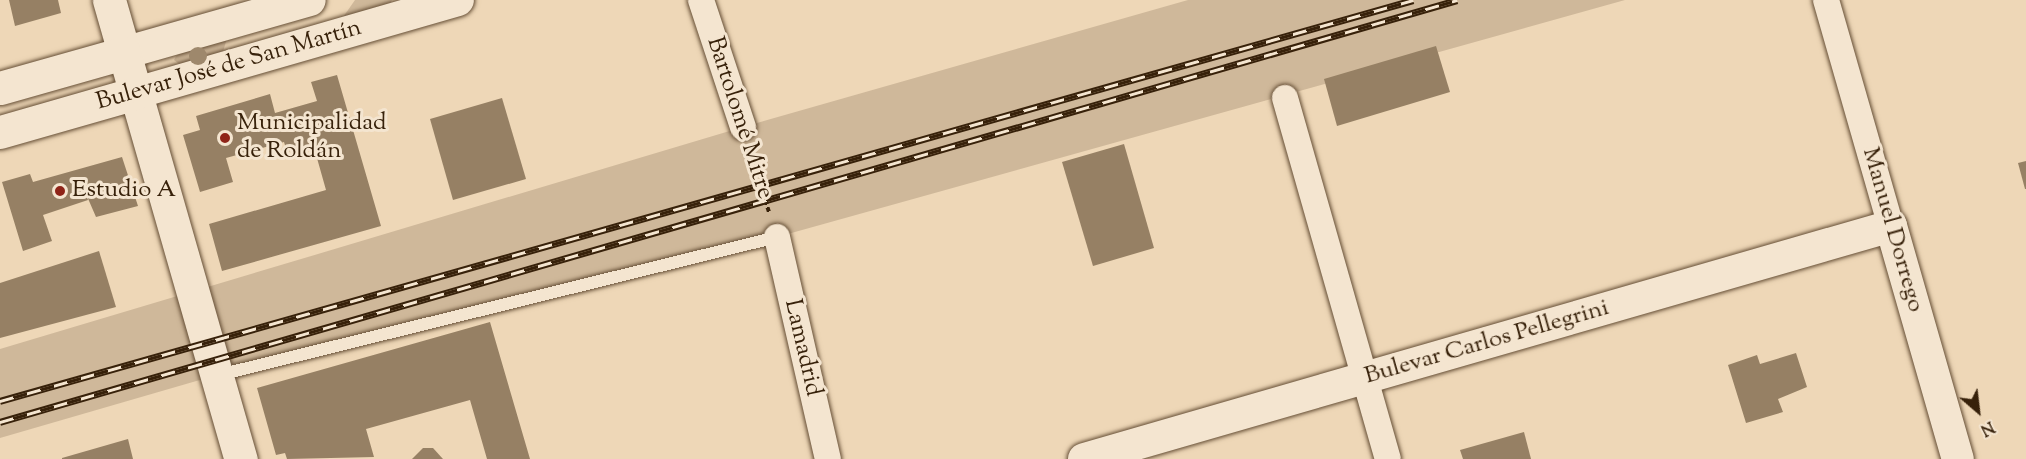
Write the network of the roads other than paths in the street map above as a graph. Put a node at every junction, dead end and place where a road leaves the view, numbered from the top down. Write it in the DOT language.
graph roads {
  1 [pos="109,0"];
  2 [pos="310,0"];
  3 [pos="458,0"];
  4 [pos="701,0"];
  5 [pos="1826,0"];
  6 [pos="124,53"];
  7 [pos="0,88"];
  8 [pos="136,93"];
  9 [pos="1285,98"];
  10 [pos="743,127"];
  11 [pos="0,132"];
  12 [pos="1891,226"];
  13 [pos="777,237"];
  14 [pos="215,368"];
  15 [pos="1365,378"];
  16 [pos="241,459"];
  17 [pos="828,459"];
  18 [pos="1084,459"];
  19 [pos="1388,459"];
  20 [pos="1958,459"];
  1 -- 6 [label="main road"];
  2 -- 6 [label="street, Bulevar José de San Martín"];
  3 -- 8 [label="street, Bulevar José de San Martín"];
  4 -- 10 [label="street, Bartolomé Mitre"];
  5 -- 12 [label="street, Manuel Dorrego"];
  6 -- 7 [label="main road, Bulevar José de San Martín"];
  6 -- 8 [label="main road"];
  8 -- 11 [label="main road, Bulevar José de San Martín"];
  8 -- 14 [label="main road"];
  9 -- 15 [label="street"];
  12 -- 15 [label="street, Bulevar Carlos Pellegrini"];
  12 -- 20 [label="street, Manuel Dorrego"];
  13 -- 14 [label="lane"];
  13 -- 17 [label="street, Lamadrid"];
  14 -- 16 [label="main road"];
  15 -- 18 [label="street, Bulevar Carlos Pellegrini"];
  15 -- 19 [label="street"];
}
